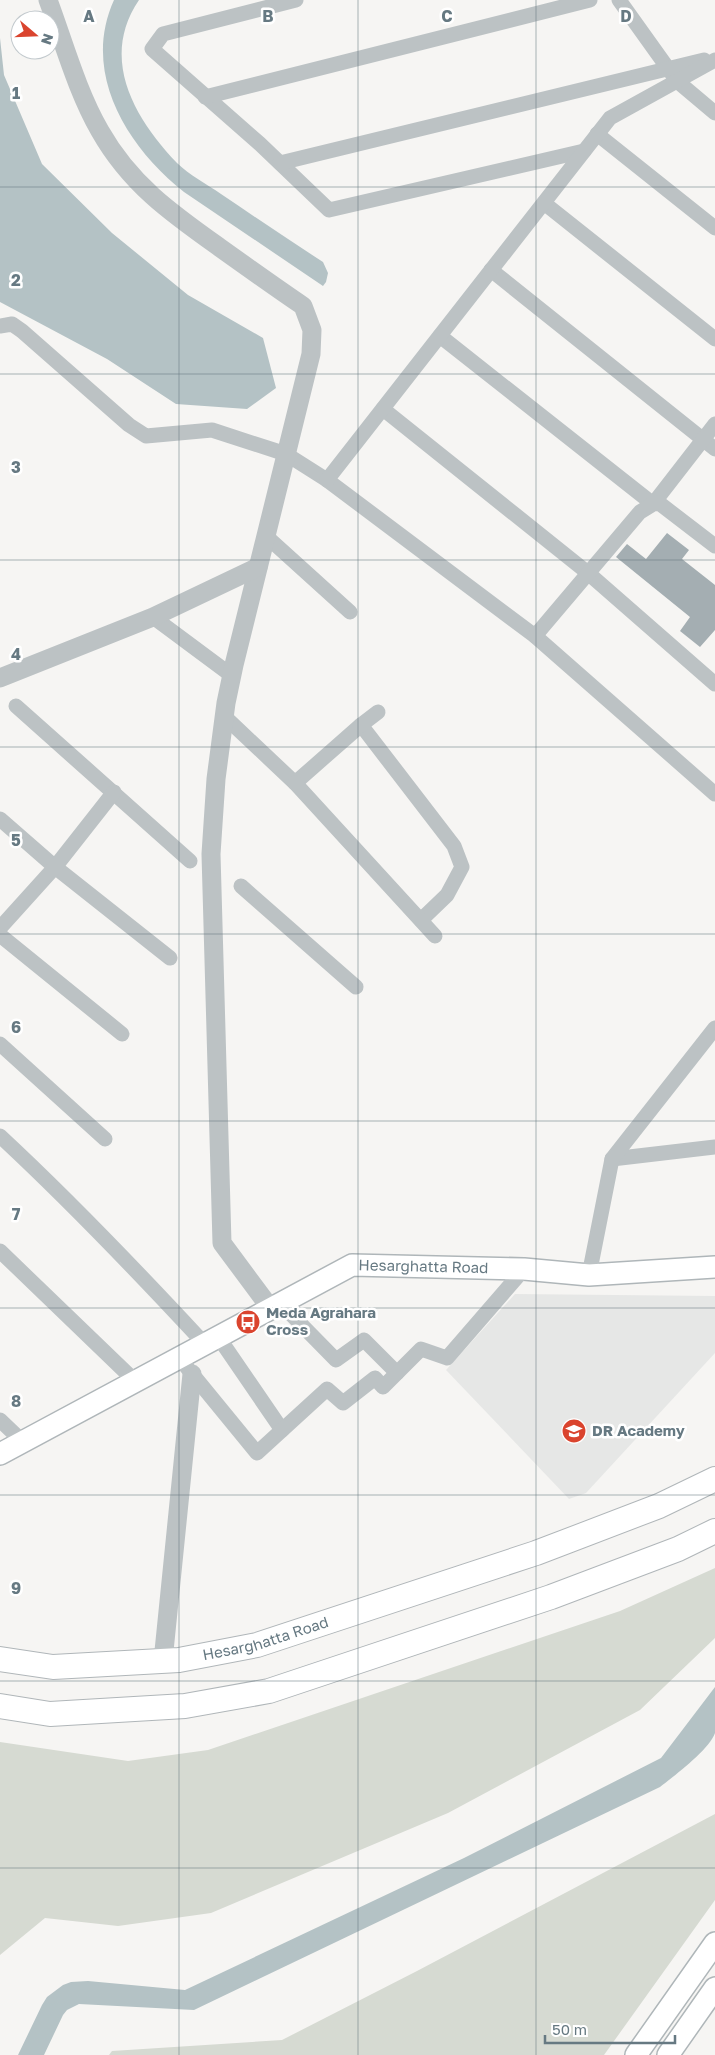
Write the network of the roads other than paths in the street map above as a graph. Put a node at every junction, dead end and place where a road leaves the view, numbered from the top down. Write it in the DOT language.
graph roads {
  1 [pos="48,0"];
  2 [pos="296,0"];
  3 [pos="590,0"];
  4 [pos="619,0"];
  5 [pos="715,58"];
  6 [pos="677,81"];
  7 [pos="205,97"];
  8 [pos="715,113"];
  9 [pos="597,134"];
  10 [pos="584,151"];
  11 [pos="280,163"];
  12 [pos="544,203"];
  13 [pos="715,228"];
  14 [pos="491,270"];
  15 [pos="0,326"];
  16 [pos="440,336"];
  17 [pos="715,339"];
  18 [pos="383,408"];
  19 [pos="715,424"];
  20 [pos="703,440"];
  21 [pos="715,449"];
  22 [pos="286,454"];
  23 [pos="327,480"];
  24 [pos="653,504"];
  25 [pos="266,536"];
  26 [pos="715,546"];
  27 [pos="258,567"];
  28 [pos="588,573"];
  29 [pos="350,612"];
  30 [pos="153,617"];
  31 [pos="535,636"];
  32 [pos="232,675"];
  33 [pos="0,678"];
  34 [pos="715,684"];
  35 [pos="16,706"];
  36 [pos="378,712"];
  37 [pos="224,716"];
  38 [pos="362,725"];
  39 [pos="295,783"];
  40 [pos="114,792"];
  41 [pos="715,794"];
  42 [pos="0,819"];
  43 [pos="190,861"];
  44 [pos="55,866"];
  45 [pos="241,886"];
  46 [pos="421,920"];
  47 [pos="0,928"];
  48 [pos="0,934"];
  49 [pos="435,936"];
  50 [pos="170,958"];
  51 [pos="356,987"];
  52 [pos="715,1028"];
  53 [pos="122,1034"];
  54 [pos="0,1044"];
  55 [pos="0,1136"];
  56 [pos="105,1139"];
  57 [pos="715,1147"];
  58 [pos="612,1159"];
  59 [pos="0,1251"];
  60 [pos="715,1267"];
  61 [pos="524,1269"];
  62 [pos="589,1275"];
  63 [pos="276,1306"];
  64 [pos="210,1342"];
  65 [pos="186,1366"];
  66 [pos="397,1373"];
  67 [pos="136,1382"];
  68 [pos="0,1420"];
  69 [pos="282,1430"];
  70 [pos="22,1442"];
  71 [pos="0,1454"];
  72 [pos="715,1478"];
  73 [pos="715,1531"];
  74 [pos="0,1658"];
  75 [pos="163,1661"];
  76 [pos="0,1706"];
  77 [pos="715,1943"];
  78 [pos="715,1988"];
  79 [pos="636,2055"];
  80 [pos="668,2055"];
  1 -- 22 [label="street"];
  2 -- 7 [label="street"];
  3 -- 7 [label="street"];
  4 -- 6 [label="street"];
  5 -- 6 [label="street"];
  5 -- 11 [label="street"];
  6 -- 8 [label="street"];
  6 -- 9 [label="street"];
  7 -- 11 [label="street"];
  9 -- 10 [label="street"];
  9 -- 13 [label="street"];
  10 -- 11 [label="street"];
  10 -- 12 [label="street"];
  12 -- 14 [label="street"];
  12 -- 17 [label="street"];
  14 -- 16 [label="street"];
  14 -- 20 [label="street"];
  15 -- 22 [label="street"];
  16 -- 18 [label="street"];
  16 -- 24 [label="street"];
  18 -- 23 [label="street"];
  18 -- 28 [label="street"];
  19 -- 20 [label="street"];
  20 -- 21 [label="street"];
  20 -- 24 [label="street"];
  22 -- 23 [label="street"];
  22 -- 25 [label="street"];
  23 -- 31 [label="street"];
  24 -- 26 [label="street"];
  24 -- 28 [label="street"];
  25 -- 27 [label="street"];
  25 -- 29 [label="street"];
  27 -- 30 [label="street"];
  27 -- 32 [label="street"];
  28 -- 31 [label="street"];
  28 -- 34 [label="street"];
  30 -- 32 [label="street"];
  30 -- 33 [label="street"];
  31 -- 41 [label="street"];
  32 -- 37 [label="street"];
  35 -- 40 [label="street"];
  36 -- 38 [label="street"];
  37 -- 39 [label="street"];
  37 -- 63 [label="street"];
  38 -- 39 [label="street"];
  38 -- 46 [label="street"];
  39 -- 46 [label="street"];
  40 -- 43 [label="street"];
  40 -- 44 [label="street"];
  42 -- 44 [label="street"];
  44 -- 47 [label="street"];
  44 -- 50 [label="street"];
  45 -- 51 [label="street"];
  46 -- 49 [label="street"];
  48 -- 53 [label="street"];
  52 -- 58 [label="street"];
  54 -- 56 [label="street"];
  55 -- 64 [label="street"];
  57 -- 58 [label="street"];
  58 -- 62 [label="street"];
  59 -- 67 [label="street"];
  60 -- 62 [label="main road, Hesarghatta Road"];
  61 -- 62 [label="main road, Hesarghatta Road"];
  61 -- 63 [label="main road, Hesarghatta Road"];
  61 -- 66 [label="street"];
  63 -- 64 [label="main road, Hesarghatta Road"];
  63 -- 66 [label="street"];
  64 -- 65 [label="main road, Hesarghatta Road"];
  64 -- 69 [label="street"];
  65 -- 67 [label="main road, Hesarghatta Road"];
  65 -- 69 [label="street"];
  65 -- 75 [label="street"];
  66 -- 69 [label="street"];
  67 -- 70 [label="main road, Hesarghatta Road"];
  68 -- 70 [label="street"];
  70 -- 71 [label="main road, Hesarghatta Road"];
  72 -- 75 [label="main road, Hesarghatta Road"];
  73 -- 76 [label="main road"];
  74 -- 75 [label="main road, Hesarghatta Road"];
  77 -- 79 [label="main road"];
  78 -- 80 [label="main road"];
}
